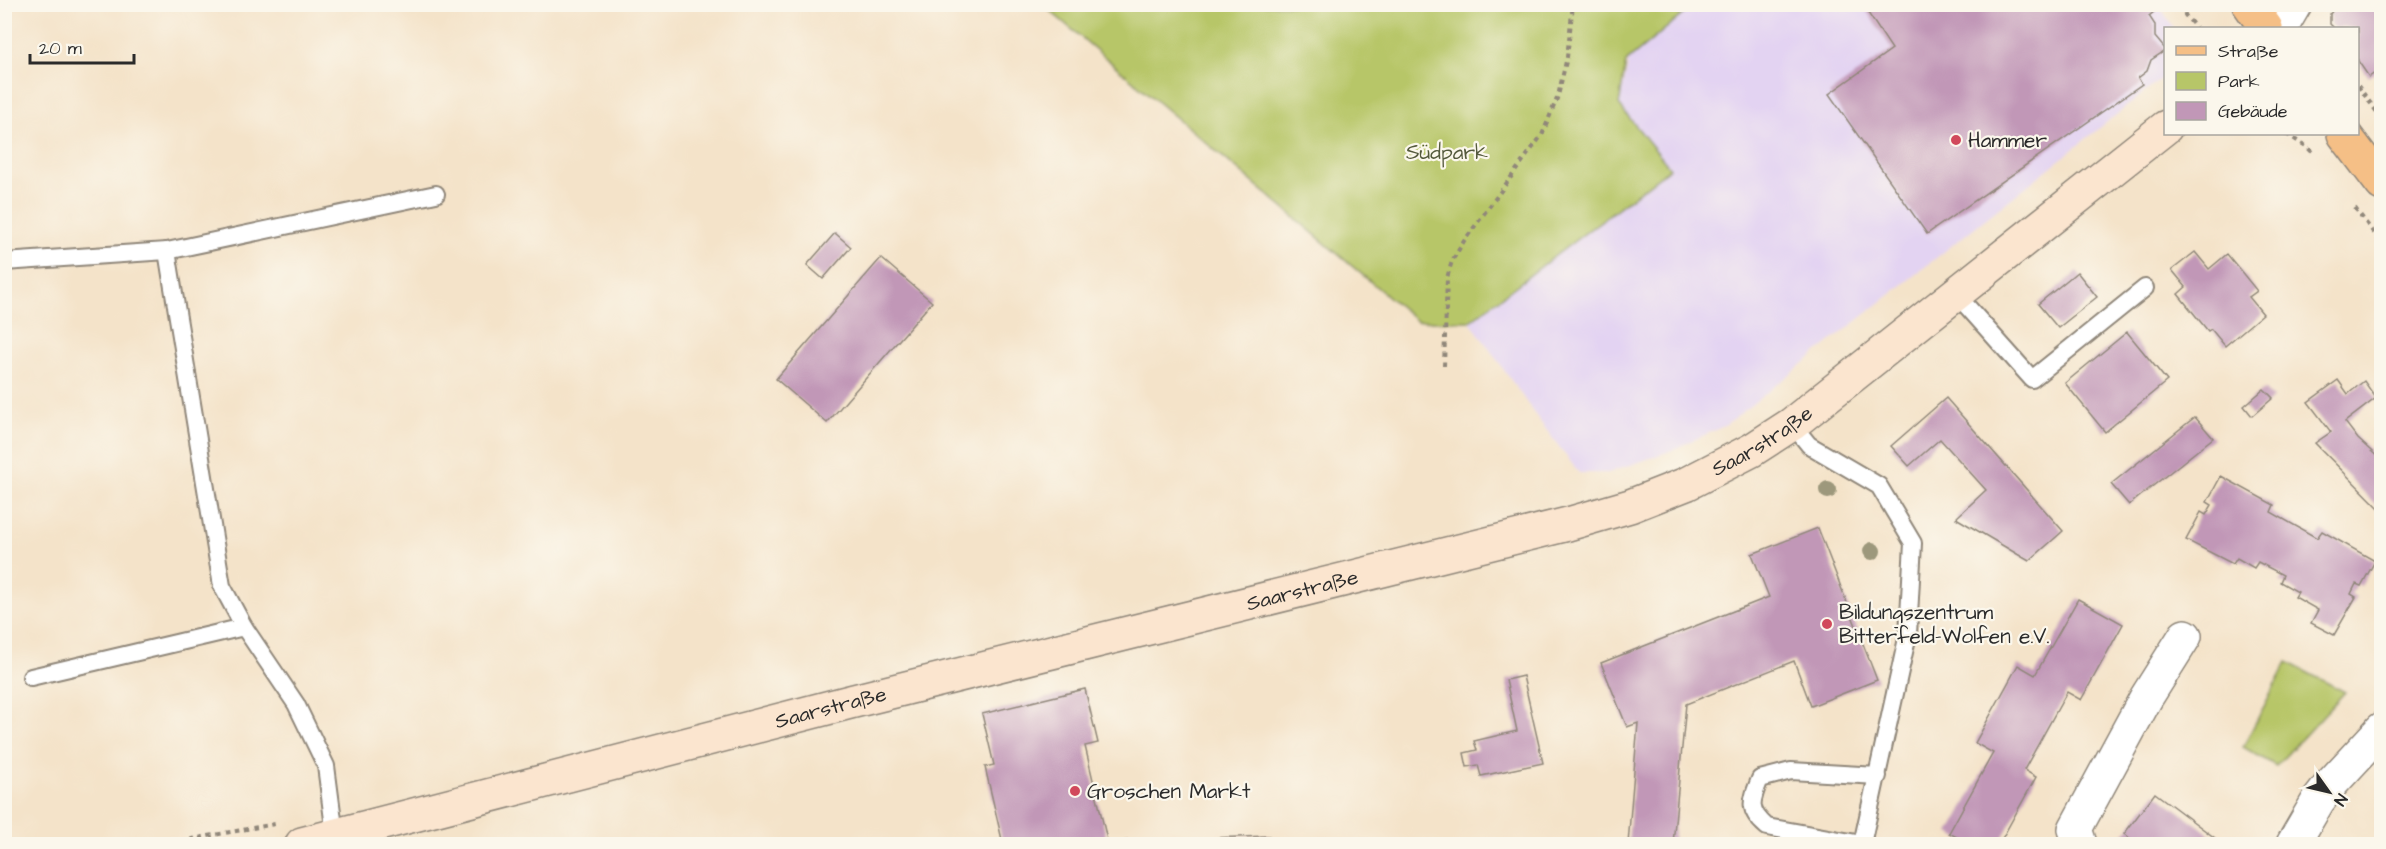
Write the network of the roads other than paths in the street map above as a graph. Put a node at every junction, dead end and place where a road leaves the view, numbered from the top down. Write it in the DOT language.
graph roads {
  1 [pos="2249,4"];
  2 [pos="2295,4"];
  3 [pos="2265,27"];
  4 [pos="2282,27"];
  5 [pos="2164,129"];
  6 [pos="2345,135"];
  7 [pos="2382,184"];
  8 [pos="436,194"];
  9 [pos="166,251"];
  10 [pos="4,262"];
  11 [pos="2145,288"];
  12 [pos="1956,294"];
  13 [pos="1792,424"];
  14 [pos="244,627"];
  15 [pos="2185,636"];
  16 [pos="31,677"];
  17 [pos="2382,729"];
  18 [pos="1878,776"];
  19 [pos="337,840"];
  20 [pos="302,844"];
  21 [pos="1862,844"];
  22 [pos="2080,844"];
  23 [pos="2293,844"];
  1 -- 3 [label="main road"];
  2 -- 4 [label="street"];
  5 -- 12 [label="street, Saarstraße"];
  6 -- 7 [label="main road"];
  8 -- 9 [label="lane"];
  9 -- 10 [label="lane"];
  9 -- 14 [label="lane"];
  11 -- 12 [label="lane"];
  12 -- 13 [label="street, Saarstraße"];
  13 -- 18 [label="lane"];
  13 -- 19 [label="street, Saarstraße"];
  14 -- 16 [label="lane"];
  14 -- 19 [label="lane"];
  15 -- 22 [label="street"];
  17 -- 23 [label="street"];
  18 -- 21 [label="lane"];
  18 -- 21 [label="lane"];
  19 -- 20 [label="street, Saarstraße"];
}
